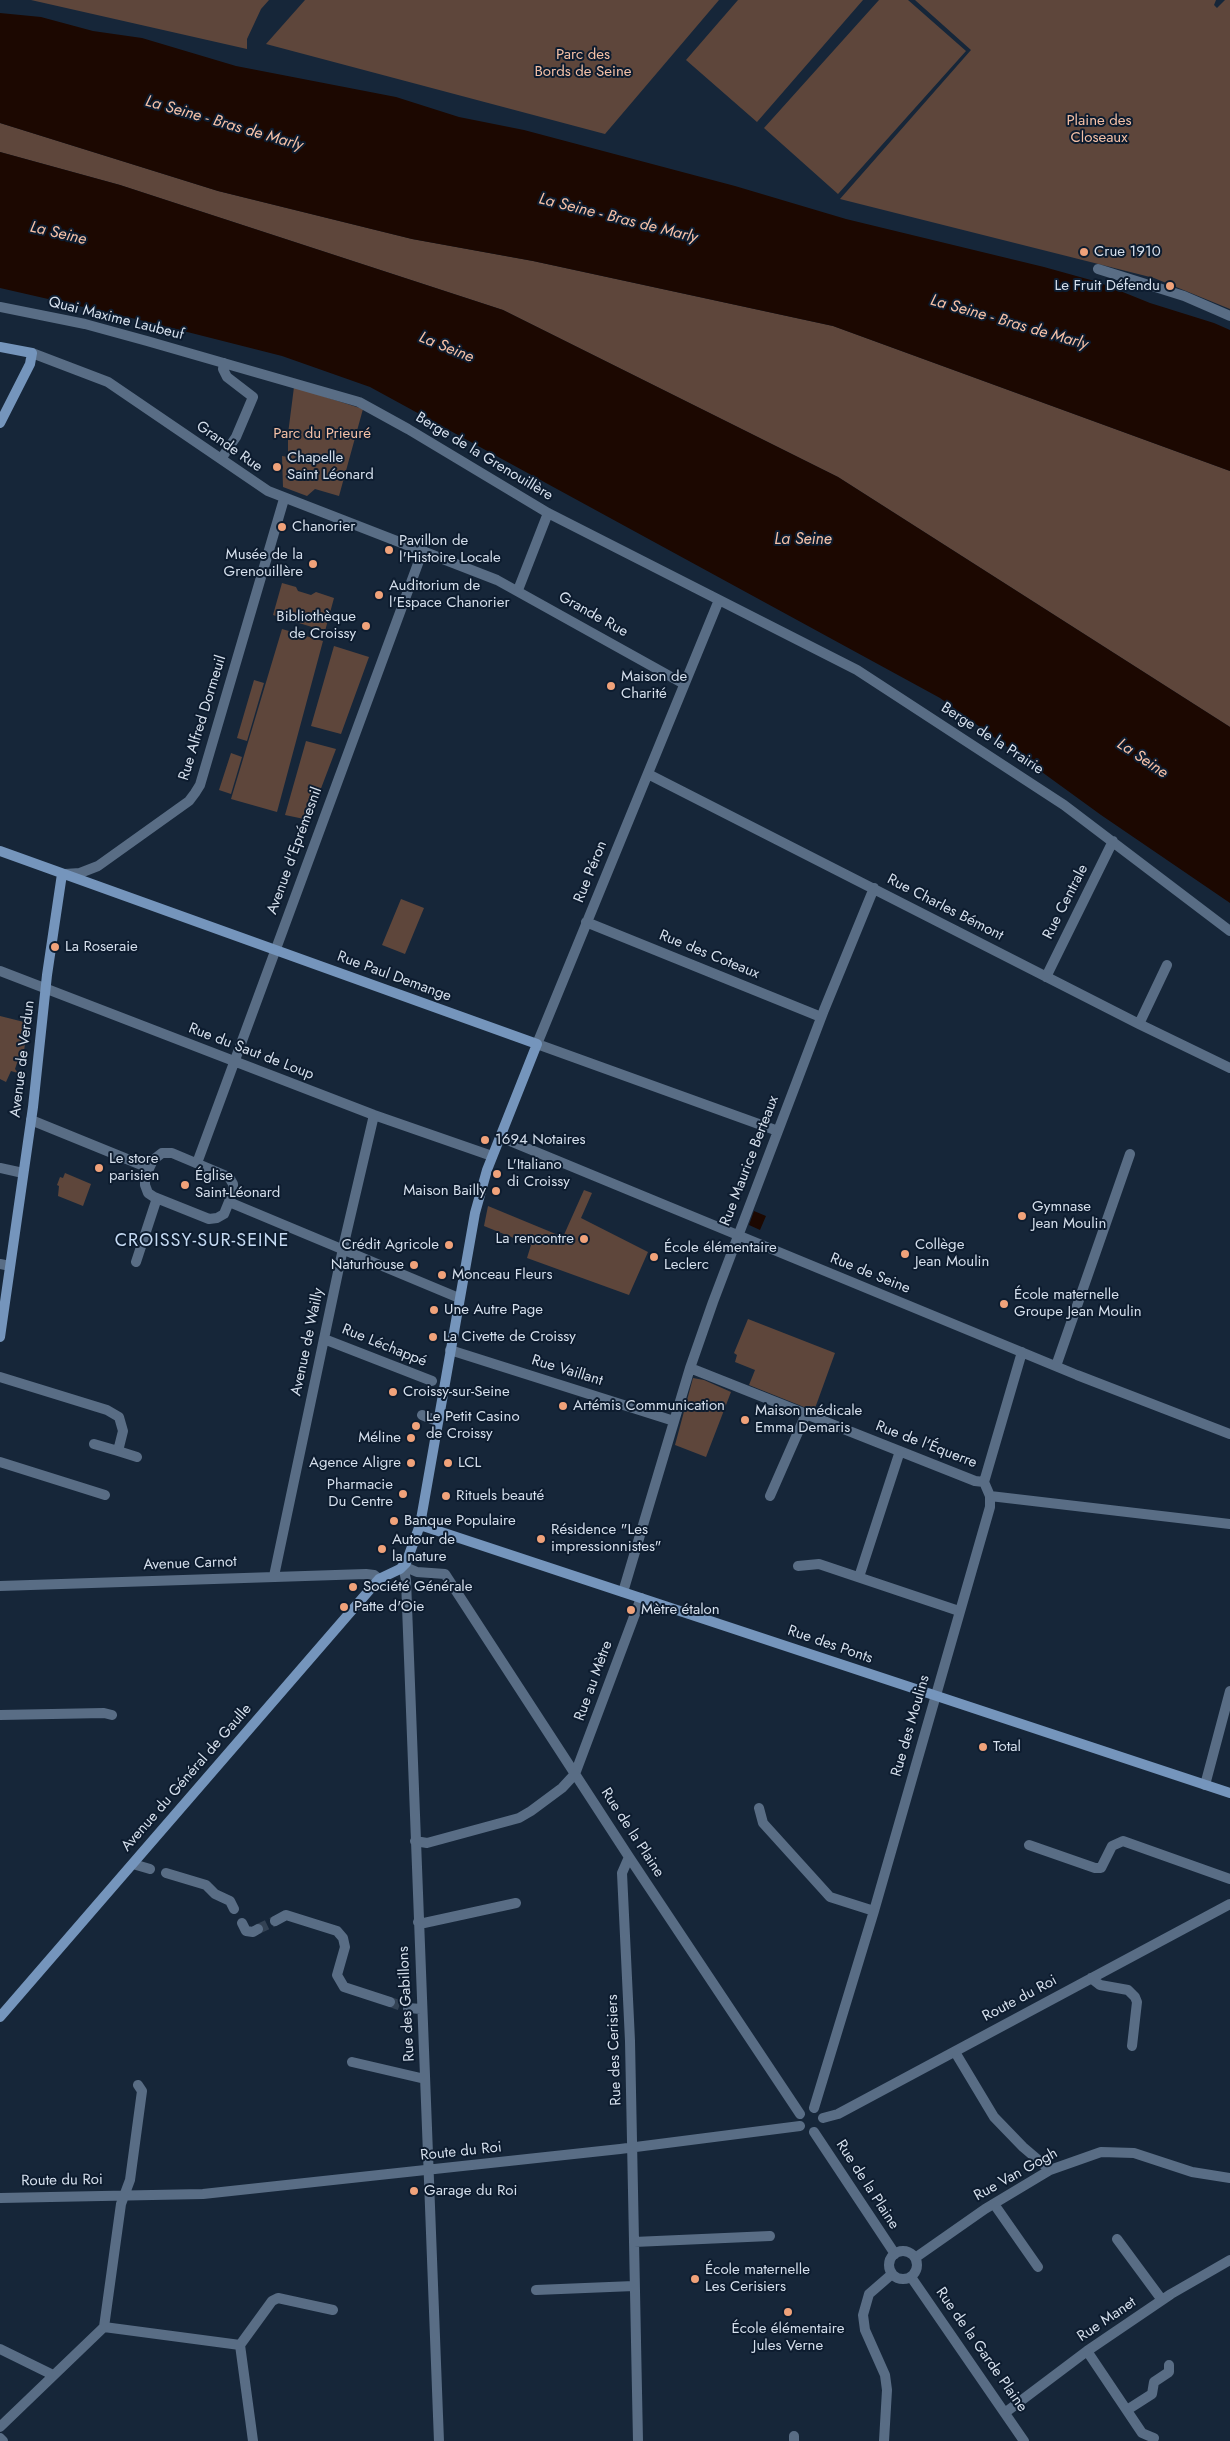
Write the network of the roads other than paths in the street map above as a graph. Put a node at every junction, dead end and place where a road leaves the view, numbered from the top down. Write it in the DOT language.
graph roads {
  1 [pos="1098,269"];
  2 [pos="0,307"];
  3 [pos="1230,316"];
  4 [pos="0,348"];
  5 [pos="32,353"];
  6 [pos="224,363"];
  7 [pos="0,423"];
  8 [pos="221,459"];
  9 [pos="284,499"];
  10 [pos="548,513"];
  11 [pos="423,550"];
  12 [pos="518,590"];
  13 [pos="719,600"];
  14 [pos="684,684"];
  15 [pos="648,774"];
  16 [pos="1113,841"];
  17 [pos="0,851"];
  18 [pos="62,874"];
  19 [pos="874,888"];
  20 [pos="586,922"];
  21 [pos="1230,931"];
  22 [pos="275,950"];
  23 [pos="1167,965"];
  24 [pos="0,972"];
  25 [pos="1046,977"];
  26 [pos="45,988"];
  27 [pos="821,1017"];
  28 [pos="1139,1024"];
  29 [pos="537,1044"];
  30 [pos="234,1062"];
  31 [pos="1230,1068"];
  32 [pos="374,1116"];
  33 [pos="31,1120"];
  34 [pos="778,1131"];
  35 [pos="500,1137"];
  36 [pos="1130,1154"];
  37 [pos="492,1156"];
  38 [pos="197,1163"];
  39 [pos="0,1168"];
  40 [pos="149,1168"];
  41 [pos="24,1173"];
  42 [pos="157,1198"];
  43 [pos="230,1202"];
  44 [pos="737,1235"];
  45 [pos="343,1251"];
  46 [pos="5,1265"];
  47 [pos="144,1270"];
  48 [pos="459,1298"];
  49 [pos="0,1337"];
  50 [pos="324,1339"];
  51 [pos="450,1350"];
  52 [pos="1022,1352"];
  53 [pos="1056,1366"];
  54 [pos="690,1368"];
  55 [pos="0,1377"];
  56 [pos="432,1381"];
  57 [pos="806,1414"];
  58 [pos="422,1416"];
  59 [pos="437,1421"];
  60 [pos="674,1421"];
  61 [pos="1230,1434"];
  62 [pos="94,1444"];
  63 [pos="118,1451"];
  64 [pos="900,1452"];
  65 [pos="137,1457"];
  66 [pos="0,1462"];
  67 [pos="984,1482"];
  68 [pos="105,1495"];
  69 [pos="770,1496"];
  70 [pos="990,1496"];
  71 [pos="1230,1524"];
  72 [pos="420,1525"];
  73 [pos="403,1566"];
  74 [pos="798,1566"];
  75 [pos="274,1576"];
  76 [pos="859,1577"];
  77 [pos="379,1579"];
  78 [pos="0,1586"];
  79 [pos="623,1592"];
  80 [pos="641,1598"];
  81 [pos="959,1611"];
  82 [pos="1230,1691"];
  83 [pos="935,1696"];
  84 [pos="112,1715"];
  85 [pos="0,1716"];
  86 [pos="575,1774"];
  87 [pos="1205,1785"];
  88 [pos="1230,1794"];
  89 [pos="759,1808"];
  90 [pos="415,1841"];
  91 [pos="1029,1845"];
  92 [pos="629,1857"];
  93 [pos="133,1864"];
  94 [pos="150,1869"];
  95 [pos="166,1874"];
  96 [pos="1230,1879"];
  97 [pos="516,1903"];
  98 [pos="1230,1904"];
  99 [pos="234,1909"];
  100 [pos="874,1911"];
  101 [pos="275,1921"];
  102 [pos="418,1922"];
  103 [pos="242,1923"];
  104 [pos="258,1929"];
  105 [pos="1091,1978"];
  106 [pos="390,2002"];
  107 [pos="408,2008"];
  108 [pos="421,2009"];
  109 [pos="0,2017"];
  110 [pos="1132,2046"];
  111 [pos="954,2052"];
  112 [pos="352,2062"];
  113 [pos="425,2079"];
  114 [pos="138,2085"];
  115 [pos="814,2108"];
  116 [pos="800,2114"];
  117 [pos="823,2118"];
  118 [pos="800,2126"];
  119 [pos="814,2132"];
  120 [pos="632,2148"];
  121 [pos="1050,2170"];
  122 [pos="429,2171"];
  123 [pos="1230,2178"];
  124 [pos="125,2195"];
  125 [pos="0,2198"];
  126 [pos="994,2204"];
  127 [pos="770,2236"];
  128 [pos="1116,2238"];
  129 [pos="634,2242"];
  130 [pos="895,2254"];
  131 [pos="915,2258"];
  132 [pos="1230,2260"];
  133 [pos="1038,2267"];
  134 [pos="892,2274"];
  135 [pos="911,2276"];
  136 [pos="634,2286"];
  137 [pos="536,2290"];
  138 [pos="1162,2300"];
  139 [pos="333,2310"];
  140 [pos="104,2327"];
  141 [pos="240,2345"];
  142 [pos="0,2349"];
  143 [pos="1087,2351"];
  144 [pos="1169,2365"];
  145 [pos="53,2375"];
  146 [pos="1127,2410"];
  147 [pos="1006,2412"];
  148 [pos="0,2427"];
  149 [pos="0,2438"];
  150 [pos="1154,2438"];
  151 [pos="4,2441"];
  152 [pos="253,2441"];
  153 [pos="439,2441"];
  154 [pos="638,2441"];
  155 [pos="884,2441"];
  156 [pos="1024,2441"];
  1 -- 3 [label="street"];
  2 -- 6 [label="street, Quai Maxime Laubeuf"];
  4 -- 5 [label="main road"];
  5 -- 7 [label="main road"];
  5 -- 8 [label="street, Grande Rue"];
  6 -- 8 [label="street"];
  6 -- 10 [label="street, Berge de la Grenouillère"];
  8 -- 9 [label="street, Grande Rue"];
  9 -- 11 [label="street, Grande Rue"];
  9 -- 18 [label="street, Rue Alfred Dormeuil"];
  10 -- 12 [label="street"];
  10 -- 13 [label="street, Berge de la Grenouillère"];
  11 -- 12 [label="street, Grande Rue"];
  11 -- 22 [label="street, Avenue d'Eprémesnil"];
  12 -- 14 [label="street, Grande Rue"];
  13 -- 14 [label="street, Rue Péron"];
  13 -- 16 [label="street, Berge de la Prairie"];
  14 -- 15 [label="street, Rue Péron"];
  15 -- 19 [label="street, Rue Charles Bémont"];
  15 -- 20 [label="street, Rue Péron"];
  16 -- 21 [label="street, Berge de la Prairie"];
  16 -- 25 [label="street, Rue Centrale"];
  17 -- 18 [label="main road, Rue Paul Demange"];
  18 -- 22 [label="main road, Rue Paul Demange"];
  18 -- 26 [label="main road, Avenue de Verdun"];
  19 -- 25 [label="street, Rue Charles Bémont"];
  19 -- 27 [label="street, Rue Maurice Berteaux"];
  20 -- 27 [label="street, Rue des Coteaux"];
  20 -- 29 [label="street, Rue Péron"];
  22 -- 29 [label="main road, Rue Paul Demange"];
  22 -- 30 [label="street, Avenue d'Eprémesnil"];
  23 -- 28 [label="street"];
  24 -- 26 [label="street, Rue du Saut de Loup"];
  25 -- 28 [label="street, Rue Charles Bémont"];
  26 -- 30 [label="street, Rue du Saut de Loup"];
  26 -- 33 [label="main road, Avenue de Verdun"];
  27 -- 34 [label="street, Rue Maurice Berteaux"];
  28 -- 31 [label="street, Rue Charles Bémont"];
  29 -- 34 [label="street, Rue Paul Demange"];
  29 -- 35 [label="main road, Rue Péron"];
  30 -- 32 [label="street, Rue du Saut de Loup"];
  30 -- 38 [label="street, Avenue d'Eprémesnil"];
  32 -- 37 [label="street, Rue du Saut de Loup"];
  32 -- 45 [label="street, Avenue de Wailly"];
  33 -- 40 [label="street"];
  33 -- 41 [label="main road, Avenue de Verdun"];
  34 -- 44 [label="street, Rue Maurice Berteaux"];
  35 -- 37 [label="main road, Rue Péron"];
  35 -- 44 [label="street, Rue de Seine"];
  36 -- 53 [label="street"];
  37 -- 48 [label="main road, Rue Péron"];
  38 -- 40 [label="street"];
  38 -- 43 [label="street"];
  39 -- 41 [label="street"];
  40 -- 42 [label="street"];
  41 -- 46 [label="main road, Avenue de Verdun"];
  42 -- 43 [label="street"];
  42 -- 47 [label="street"];
  43 -- 45 [label="street"];
  44 -- 52 [label="street, Rue de Seine"];
  44 -- 54 [label="street, Rue Maurice Berteaux"];
  45 -- 48 [label="street"];
  45 -- 50 [label="street, Avenue de Wailly"];
  46 -- 49 [label="main road, Avenue de Verdun"];
  48 -- 51 [label="main road, Rue Péron"];
  50 -- 56 [label="street, Rue Léchappé"];
  50 -- 75 [label="street, Avenue de Wailly"];
  51 -- 59 [label="main road, Rue Péron"];
  51 -- 60 [label="street, Rue Vaillant"];
  52 -- 53 [label="street, Rue de Seine"];
  52 -- 67 [label="street"];
  53 -- 61 [label="street, Rue de Seine"];
  54 -- 57 [label="street, Rue de l'Équerre"];
  54 -- 60 [label="street, Rue Maurice Berteaux"];
  55 -- 63 [label="street"];
  57 -- 64 [label="street, Rue de l'Équerre"];
  57 -- 69 [label="street"];
  58 -- 59 [label="street"];
  59 -- 72 [label="main road, Rue Péron"];
  60 -- 79 [label="street, Rue Maurice Berteaux"];
  62 -- 63 [label="street"];
  63 -- 65 [label="street"];
  64 -- 67 [label="street, Rue de l'Équerre"];
  64 -- 76 [label="street"];
  66 -- 68 [label="street"];
  67 -- 70 [label="street"];
  70 -- 71 [label="street"];
  70 -- 81 [label="street, Rue des Moulins"];
  72 -- 73 [label="main road, Rue Péron"];
  72 -- 79 [label="main road, Rue des Ponts"];
  73 -- 77 [label="main road, Avenue du Général de Gaulle"];
  73 -- 86 [label="street, Rue de la Plaine"];
  73 -- 90 [label="street, Rue des Gabillons"];
  74 -- 76 [label="street"];
  75 -- 77 [label="street, Avenue Carnot"];
  75 -- 78 [label="street, Avenue Carnot"];
  76 -- 81 [label="street"];
  77 -- 93 [label="main road, Avenue du Général de Gaulle"];
  79 -- 80 [label="main road, Rue des Ponts"];
  80 -- 83 [label="main road, Rue des Ponts"];
  80 -- 86 [label="street, Rue au Mètre"];
  81 -- 83 [label="street, Rue des Moulins"];
  82 -- 87 [label="street"];
  83 -- 87 [label="main road, Rue des Ponts"];
  83 -- 100 [label="street, Rue des Moulins"];
  84 -- 85 [label="street"];
  86 -- 90 [label="street"];
  86 -- 92 [label="street, Rue de la Plaine"];
  87 -- 88 [label="main road, Rue des Ponts"];
  89 -- 100 [label="street"];
  90 -- 102 [label="street, Rue des Gabillons"];
  91 -- 96 [label="street"];
  92 -- 116 [label="street, Rue de la Plaine"];
  92 -- 120 [label="street, Rue des Cerisiers"];
  93 -- 94 [label="street"];
  93 -- 109 [label="main road, Avenue du Général de Gaulle"];
  95 -- 99 [label="street"];
  97 -- 102 [label="street"];
  98 -- 105 [label="street, Route du Roi"];
  100 -- 115 [label="street, Rue des Moulins"];
  101 -- 106 [label="street"];
  102 -- 108 [label="street, Rue des Gabillons"];
  103 -- 104 [label="street"];
  105 -- 110 [label="street"];
  105 -- 111 [label="street, Route du Roi"];
  107 -- 108 [label="street"];
  108 -- 113 [label="street, Rue des Gabillons"];
  111 -- 117 [label="street, Route du Roi"];
  111 -- 121 [label="street"];
  112 -- 113 [label="street"];
  113 -- 122 [label="street, Rue des Gabillons"];
  114 -- 124 [label="street, Route du Roi"];
  115 -- 116 [label="street"];
  115 -- 117 [label="street"];
  116 -- 118 [label="street"];
  117 -- 119 [label="street"];
  118 -- 119 [label="street"];
  118 -- 120 [label="street, Route du Roi"];
  119 -- 130 [label="street, Rue de la Plaine"];
  120 -- 122 [label="street, Route du Roi"];
  120 -- 129 [label="street, Rue des Cerisiers"];
  121 -- 123 [label="street, Rue Van Gogh"];
  121 -- 126 [label="street, Rue Van Gogh"];
  122 -- 124 [label="street, Route du Roi"];
  122 -- 153 [label="street, Rue des Gabillons"];
  124 -- 125 [label="street, Route du Roi"];
  124 -- 140 [label="street"];
  126 -- 131 [label="street, Rue Van Gogh"];
  126 -- 133 [label="street"];
  127 -- 129 [label="street"];
  128 -- 138 [label="street"];
  129 -- 136 [label="street, Rue des Cerisiers"];
  130 -- 131 [label="street"];
  130 -- 134 [label="street"];
  131 -- 135 [label="street"];
  132 -- 138 [label="street, Rue Manet"];
  134 -- 135 [label="street"];
  134 -- 155 [label="street"];
  135 -- 147 [label="street, Rue de la Garde Plaine"];
  136 -- 137 [label="street"];
  136 -- 154 [label="street, Rue des Cerisiers"];
  138 -- 143 [label="street, Rue Manet"];
  139 -- 141 [label="street"];
  140 -- 141 [label="street"];
  140 -- 145 [label="street"];
  141 -- 152 [label="street"];
  142 -- 145 [label="street"];
  143 -- 146 [label="street"];
  143 -- 147 [label="street, Rue Manet"];
  144 -- 146 [label="street"];
  145 -- 148 [label="street"];
  146 -- 150 [label="street"];
  147 -- 156 [label="street, Rue de la Garde Plaine"];
  149 -- 151 [label="street"];
}
